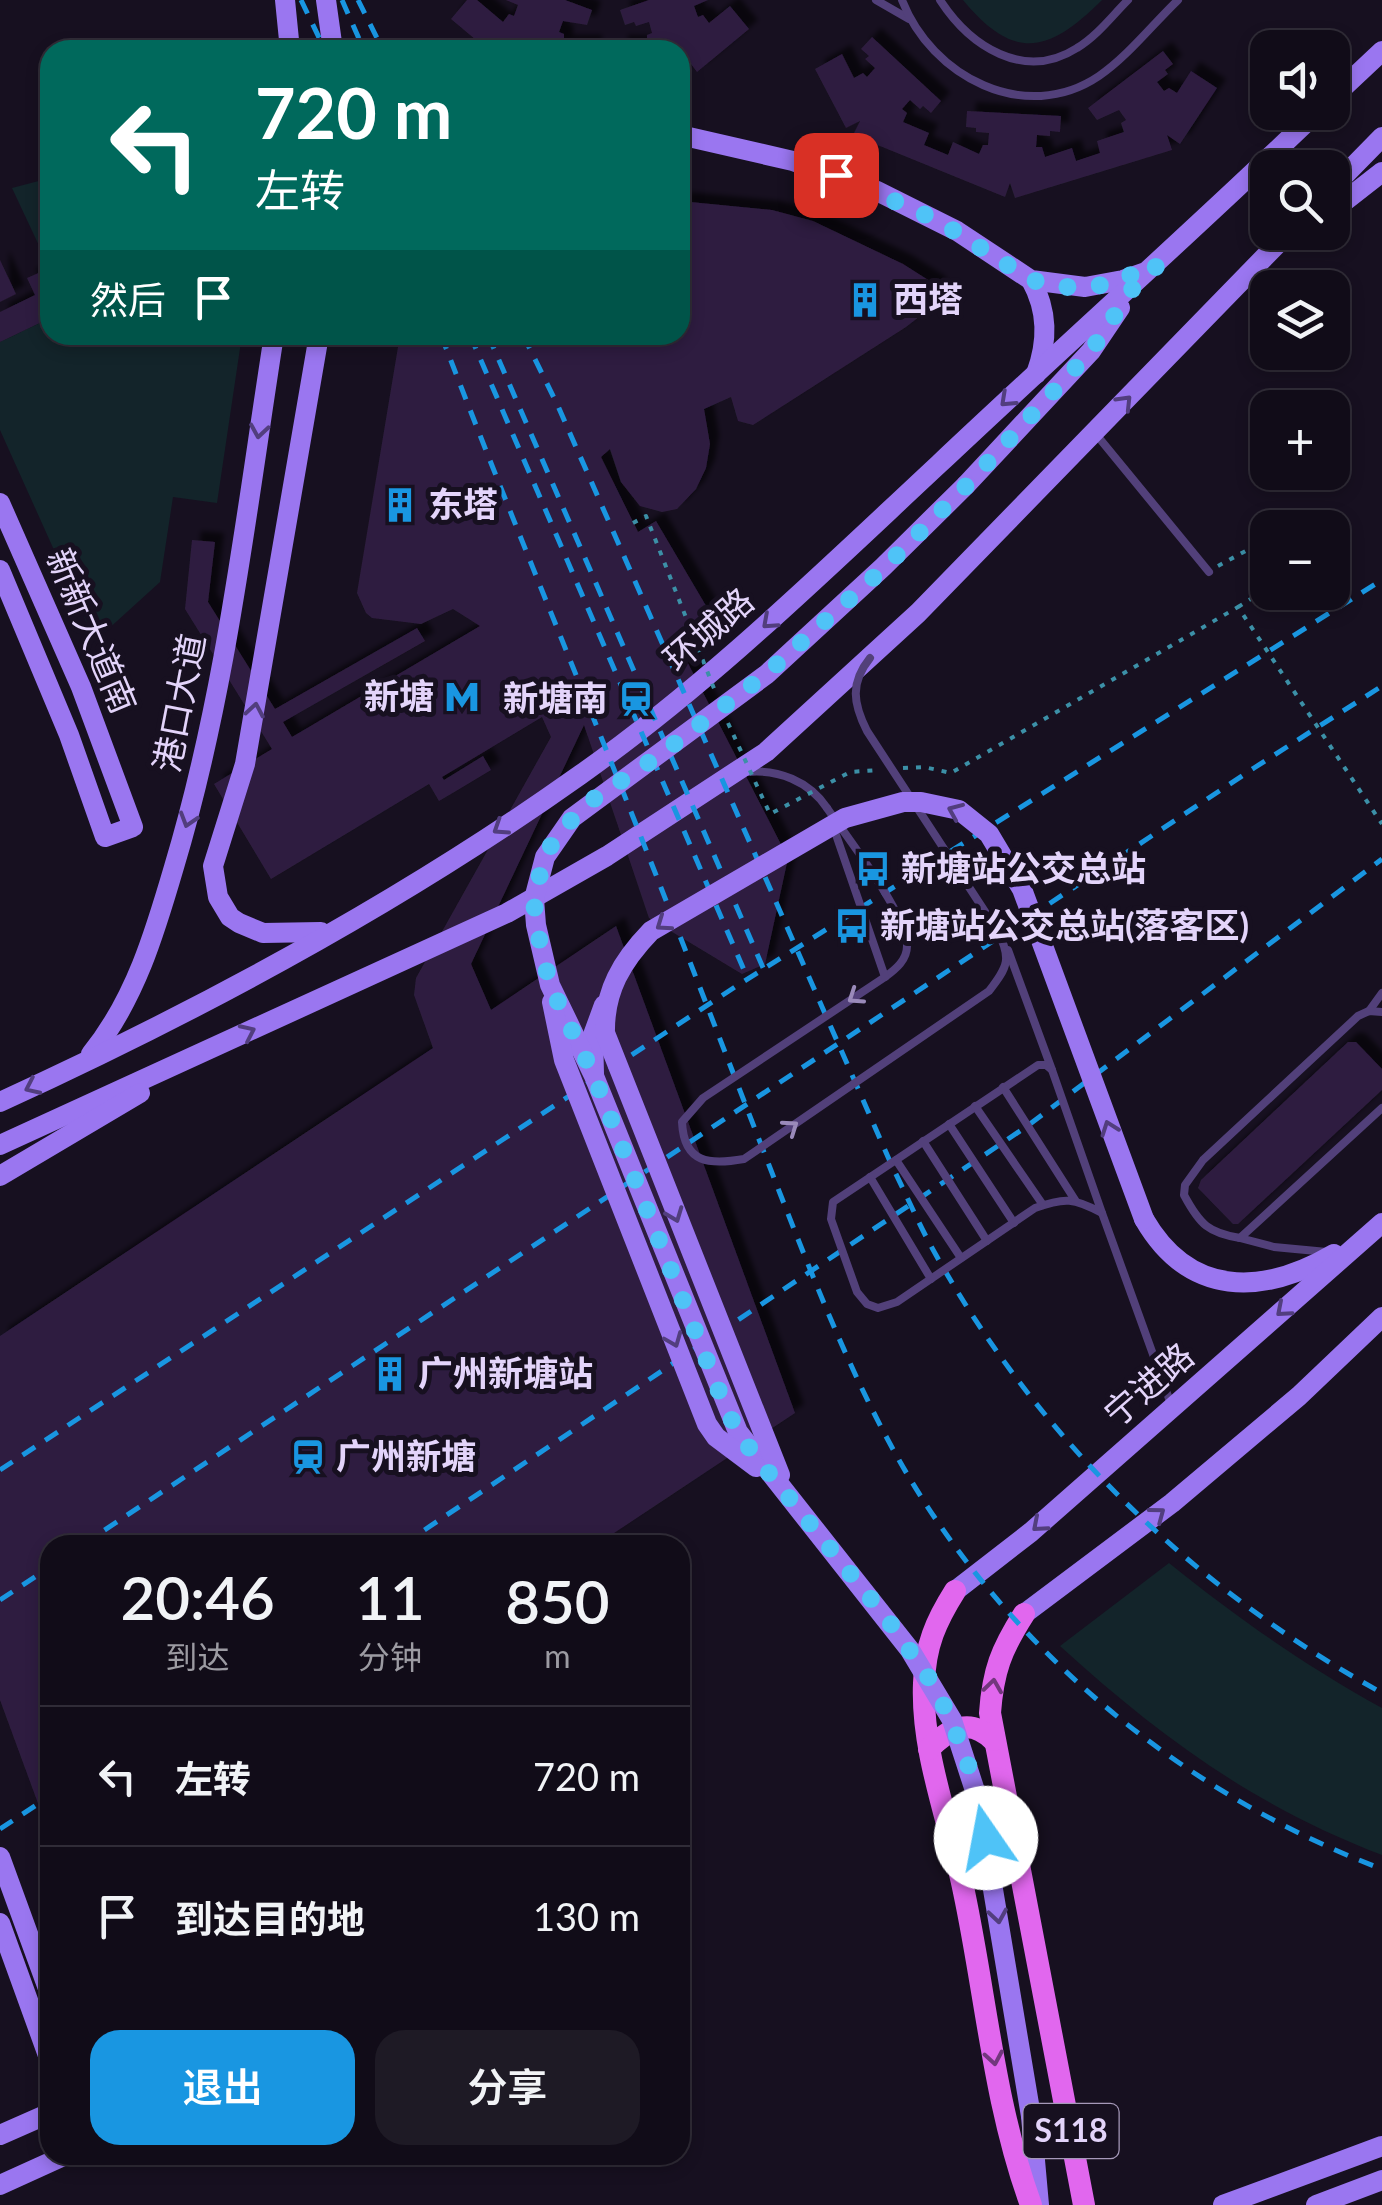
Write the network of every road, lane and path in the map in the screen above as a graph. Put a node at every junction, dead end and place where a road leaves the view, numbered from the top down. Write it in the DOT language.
graph roads {
  1 [pos="285,0"];
  2 [pos="326,0"];
  3 [pos="876,0"];
  4 [pos="902,0"];
  5 [pos="940,0"];
  6 [pos="1128,0"];
  7 [pos="1178,0"];
  8 [pos="910,19"];
  9 [pos="289,40"];
  10 [pos="331,40"];
  11 [pos="1382,51"];
  12 [pos="1350,81"];
  13 [pos="1299,130"];
  14 [pos="690,137"];
  15 [pos="1382,137"];
  16 [pos="1350,170"];
  17 [pos="1382,172"];
  18 [pos="1350,197"];
  19 [pos="1272,250"];
  20 [pos="1277,250"];
  21 [pos="1259,263"];
  22 [pos="1158,265"];
  23 [pos="1031,280"];
  24 [pos="1135,285"];
  25 [pos="272,345"];
  26 [pos="317,345"];
  27 [pos="1036,374"];
  28 [pos="1095,433"];
  29 [pos="0,503"];
  30 [pos="634,523"];
  31 [pos="1250,549"];
  32 [pos="0,570"];
  33 [pos="1209,572"];
  34 [pos="1250,599"];
  35 [pos="1238,607"];
  36 [pos="870,658"];
  37 [pos="718,700"];
  38 [pos="725,716"];
  39 [pos="205,758"];
  40 [pos="246,764"];
  41 [pos="708,792"];
  42 [pos="827,808"];
  43 [pos="1382,824"];
  44 [pos="330,931"];
  45 [pos="1008,950"];
  46 [pos="885,977"];
  47 [pos="550,985"];
  48 [pos="1382,993"];
  49 [pos="609,994"];
  50 [pos="1369,1010"];
  51 [pos="1382,1012"];
  52 [pos="209,1050"];
  53 [pos="84,1062"];
  54 [pos="1052,1070"];
  55 [pos="594,1076"];
  56 [pos="1003,1087"];
  57 [pos="0,1102"];
  58 [pos="974,1106"];
  59 [pos="1382,1108"];
  60 [pos="949,1124"];
  61 [pos="924,1142"];
  62 [pos="0,1145"];
  63 [pos="896,1160"];
  64 [pos="0,1176"];
  65 [pos="870,1177"];
  66 [pos="1075,1200"];
  67 [pos="1043,1206"];
  68 [pos="1102,1213"];
  69 [pos="1014,1222"];
  70 [pos="1382,1222"];
  71 [pos="1240,1238"];
  72 [pos="987,1241"];
  73 [pos="1336,1253"];
  74 [pos="961,1258"];
  75 [pos="931,1279"];
  76 [pos="1382,1317"];
  77 [pos="1172,1406"];
  78 [pos="775,1481"];
  79 [pos="802,1514"];
  80 [pos="955,1590"];
  81 [pos="1024,1614"];
  82 [pos="993,1740"];
  83 [pos="930,1749"];
  84 [pos="0,1857"];
  85 [pos="0,1923"];
  86 [pos="40,1967"];
  87 [pos="40,2033"];
  88 [pos="40,2118"];
  89 [pos="40,2119"];
  90 [pos="0,2135"];
  91 [pos="1382,2146"];
  92 [pos="0,2151"];
  93 [pos="44,2165"];
  94 [pos="1017,2167"];
  95 [pos="1382,2180"];
  96 [pos="0,2185"];
  97 [pos="1013,2205"];
  98 [pos="1031,2205"];
  99 [pos="1039,2205"];
  100 [pos="1084,2205"];
  101 [pos="1223,2205"];
  102 [pos="1316,2205"];
  1 -- 9 [label="street"];
  2 -- 10 [label="street"];
  3 -- 8 [label="lane"];
  4 -- 8 [label="lane"];
  5 -- 6 [label="lane"];
  7 -- 8 [label="lane"];
  11 -- 12 [label="street"];
  13 -- 22 [label="street, 环城路"];
  14 -- 23 [label="street"];
  15 -- 16 [label="street"];
  17 -- 18 [label="street"];
  19 -- 21 [label="street"];
  20 -- 21 [label="street"];
  28 -- 21 [label="street, one-way"];
  22 -- 23 [label="street"];
  22 -- 24 [label="street, 环城路"];
  23 -- 27 [label="street"];
  24 -- 27 [label="street, 环城路"];
  24 -- 47 [label="street, bridge"];
  25 -- 39 [label="street, 港口大道, one-way"];
  40 -- 26 [label="street, 港口大道, one-way"];
  27 -- 44 [label="street, 环城路, one-way"];
  28 -- 33 [label="lane"];
  28 -- 36 [label="street"];
  29 -- 32 [label="street, 新新大道南"];
  30 -- 37 [label="path, bridge"];
  31 -- 33 [label="path"];
  34 -- 35 [label="path"];
  35 -- 38 [label="path, bridge"];
  35 -- 43 [label="path, bridge"];
  36 -- 41 [label="street, bridge"];
  36 -- 45 [label="lane, bridge"];
  39 -- 40 [label="street"];
  39 -- 53 [label="street, 港口大道, one-way"];
  40 -- 44 [label="street, 港口大道"];
  41 -- 42 [label="lane, bridge"];
  52 -- 41 [label="street, one-way"];
  42 -- 46 [label="lane, bridge"];
  42 -- 46 [label="lane, bridge"];
  44 -- 53 [label="street, 环城路"];
  46 -- 45 [label="lane, one-way, bridge"];
  45 -- 54 [label="lane, bridge"];
  47 -- 55 [label="street, bridge"];
  47 -- 78 [label="street, one-way, bridge"];
  48 -- 50 [label="lane"];
  49 -- 55 [label="street, bridge"];
  73 -- 49 [label="street, one-way, bridge"];
  49 -- 79 [label="street, one-way, bridge"];
  50 -- 51 [label="lane"];
  50 -- 71 [label="lane"];
  52 -- 62 [label="street"];
  52 -- 64 [label="street"];
  53 -- 57 [label="street, 环城路, one-way"];
  54 -- 56 [label="lane, bridge"];
  54 -- 68 [label="lane, bridge"];
  55 -- 78 [label="street, bridge"];
  56 -- 58 [label="lane, bridge"];
  56 -- 66 [label="lane, bridge"];
  58 -- 60 [label="lane, bridge"];
  58 -- 67 [label="lane, bridge"];
  59 -- 71 [label="lane"];
  60 -- 61 [label="lane, bridge"];
  60 -- 69 [label="lane, bridge"];
  61 -- 63 [label="lane, bridge"];
  61 -- 72 [label="lane, bridge"];
  63 -- 65 [label="lane, bridge"];
  63 -- 74 [label="lane, bridge"];
  65 -- 75 [label="lane, bridge"];
  65 -- 75 [label="lane, bridge"];
  66 -- 67 [label="lane, bridge"];
  66 -- 68 [label="lane, bridge"];
  67 -- 69 [label="lane, bridge"];
  68 -- 77 [label="lane"];
  69 -- 72 [label="lane, bridge"];
  70 -- 73 [label="street"];
  70 -- 77 [label="street, 宁进路, one-way"];
  71 -- 73 [label="lane"];
  72 -- 74 [label="lane, bridge"];
  74 -- 75 [label="lane, bridge"];
  81 -- 76 [label="street, one-way"];
  77 -- 80 [label="street, 宁进路, one-way"];
  78 -- 79 [label="street, bridge"];
  79 -- 99 [label="street, one-way, bridge"];
  80 -- 83 [label="main road, S118"];
  82 -- 81 [label="main road, one-way"];
  82 -- 83 [label="main road"];
  82 -- 100 [label="main road, S118"];
  83 -- 94 [label="main road, S118, one-way"];
  84 -- 86 [label="street"];
  85 -- 87 [label="street"];
  88 -- 90 [label="street"];
  89 -- 92 [label="street"];
  91 -- 101 [label="street"];
  93 -- 96 [label="street"];
  94 -- 97 [label="main road"];
  94 -- 98 [label="main road, S118"];
  95 -- 102 [label="street"];
}
